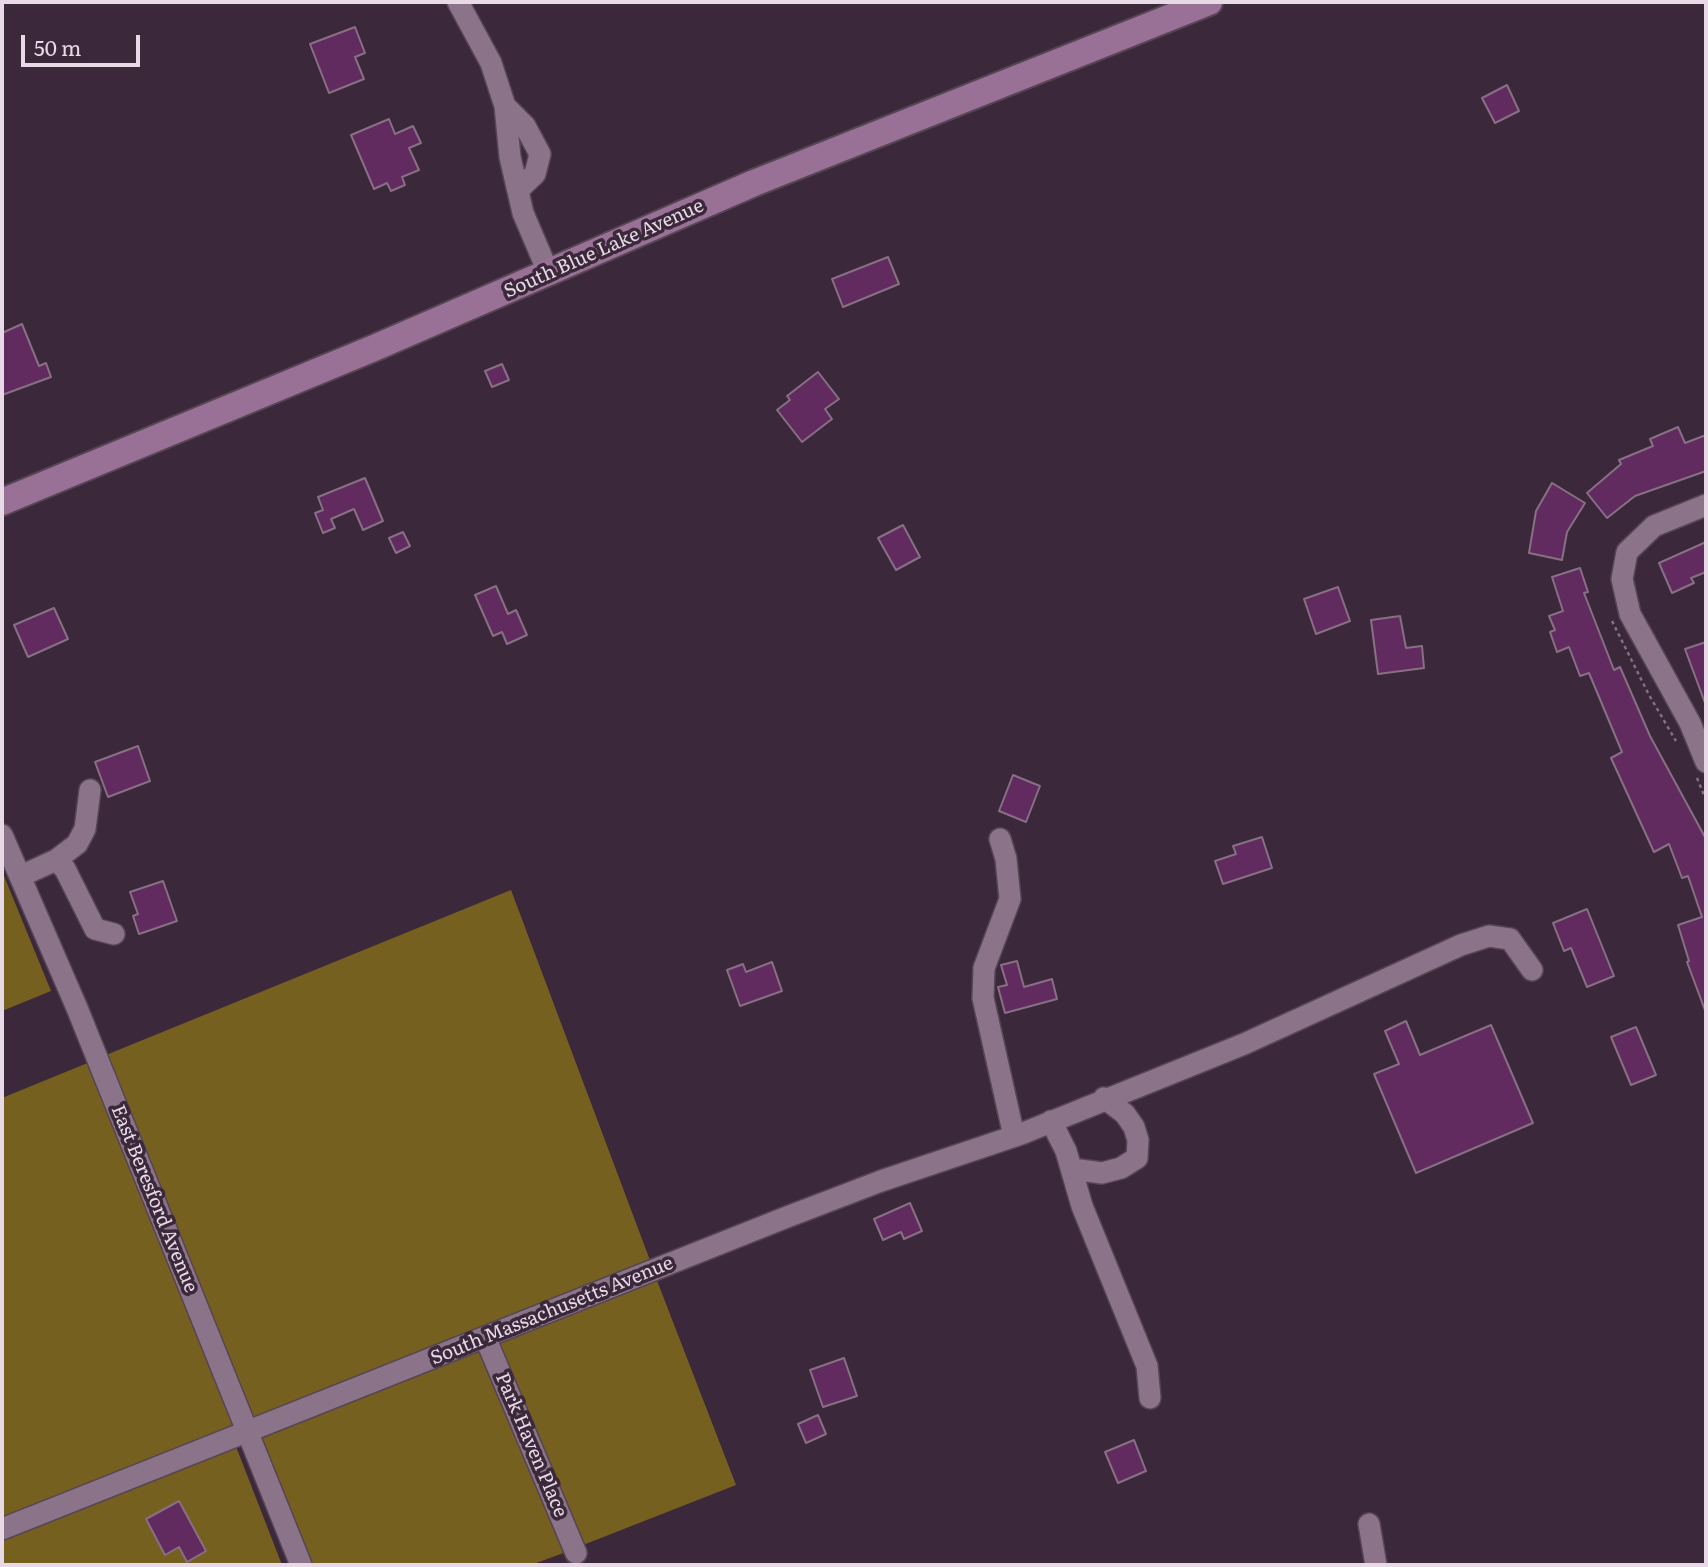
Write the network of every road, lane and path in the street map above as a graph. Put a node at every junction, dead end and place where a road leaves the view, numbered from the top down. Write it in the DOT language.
graph roads {
  1 [pos="458,2"];
  2 [pos="1209,2"];
  3 [pos="505,106"];
  4 [pos="518,190"];
  5 [pos="549,274"];
  6 [pos="2,501"];
  7 [pos="1706,505"];
  8 [pos="1698,720"];
  9 [pos="1706,762"];
  10 [pos="90,790"];
  11 [pos="2,835"];
  12 [pos="1000,839"];
  13 [pos="56,860"];
  14 [pos="22,876"];
  15 [pos="114,934"];
  16 [pos="1532,970"];
  17 [pos="1104,1098"];
  18 [pos="1051,1121"];
  19 [pos="1014,1136"];
  20 [pos="1072,1169"];
  21 [pos="485,1338"];
  22 [pos="1150,1398"];
  23 [pos="247,1431"];
  24 [pos="1369,1524"];
  25 [pos="2,1529"];
  26 [pos="576,1553"];
  27 [pos="301,1565"];
  28 [pos="1376,1565"];
  1 -- 3 [label="street"];
  2 -- 5 [label="main road, South Blue Lake Avenue"];
  3 -- 4 [label="street"];
  3 -- 4 [label="street"];
  4 -- 5 [label="street"];
  5 -- 6 [label="main road, South Blue Lake Avenue"];
  7 -- 8 [label="street"];
  8 -- 9 [label="street"];
  10 -- 13 [label="street"];
  11 -- 14 [label="street, East Beresford Avenue"];
  12 -- 19 [label="street"];
  13 -- 14 [label="street"];
  13 -- 15 [label="street"];
  14 -- 23 [label="street, East Beresford Avenue"];
  16 -- 17 [label="street, South Massachusetts Avenue"];
  17 -- 18 [label="street, South Massachusetts Avenue"];
  17 -- 20 [label="street"];
  18 -- 19 [label="street, South Massachusetts Avenue"];
  18 -- 20 [label="street"];
  19 -- 21 [label="street, South Massachusetts Avenue"];
  20 -- 22 [label="street"];
  21 -- 23 [label="street, South Massachusetts Avenue"];
  21 -- 26 [label="street, Park Haven Place"];
  23 -- 25 [label="street, South Massachusetts Avenue"];
  23 -- 27 [label="street, East Beresford Avenue"];
  24 -- 28 [label="street"];
}
